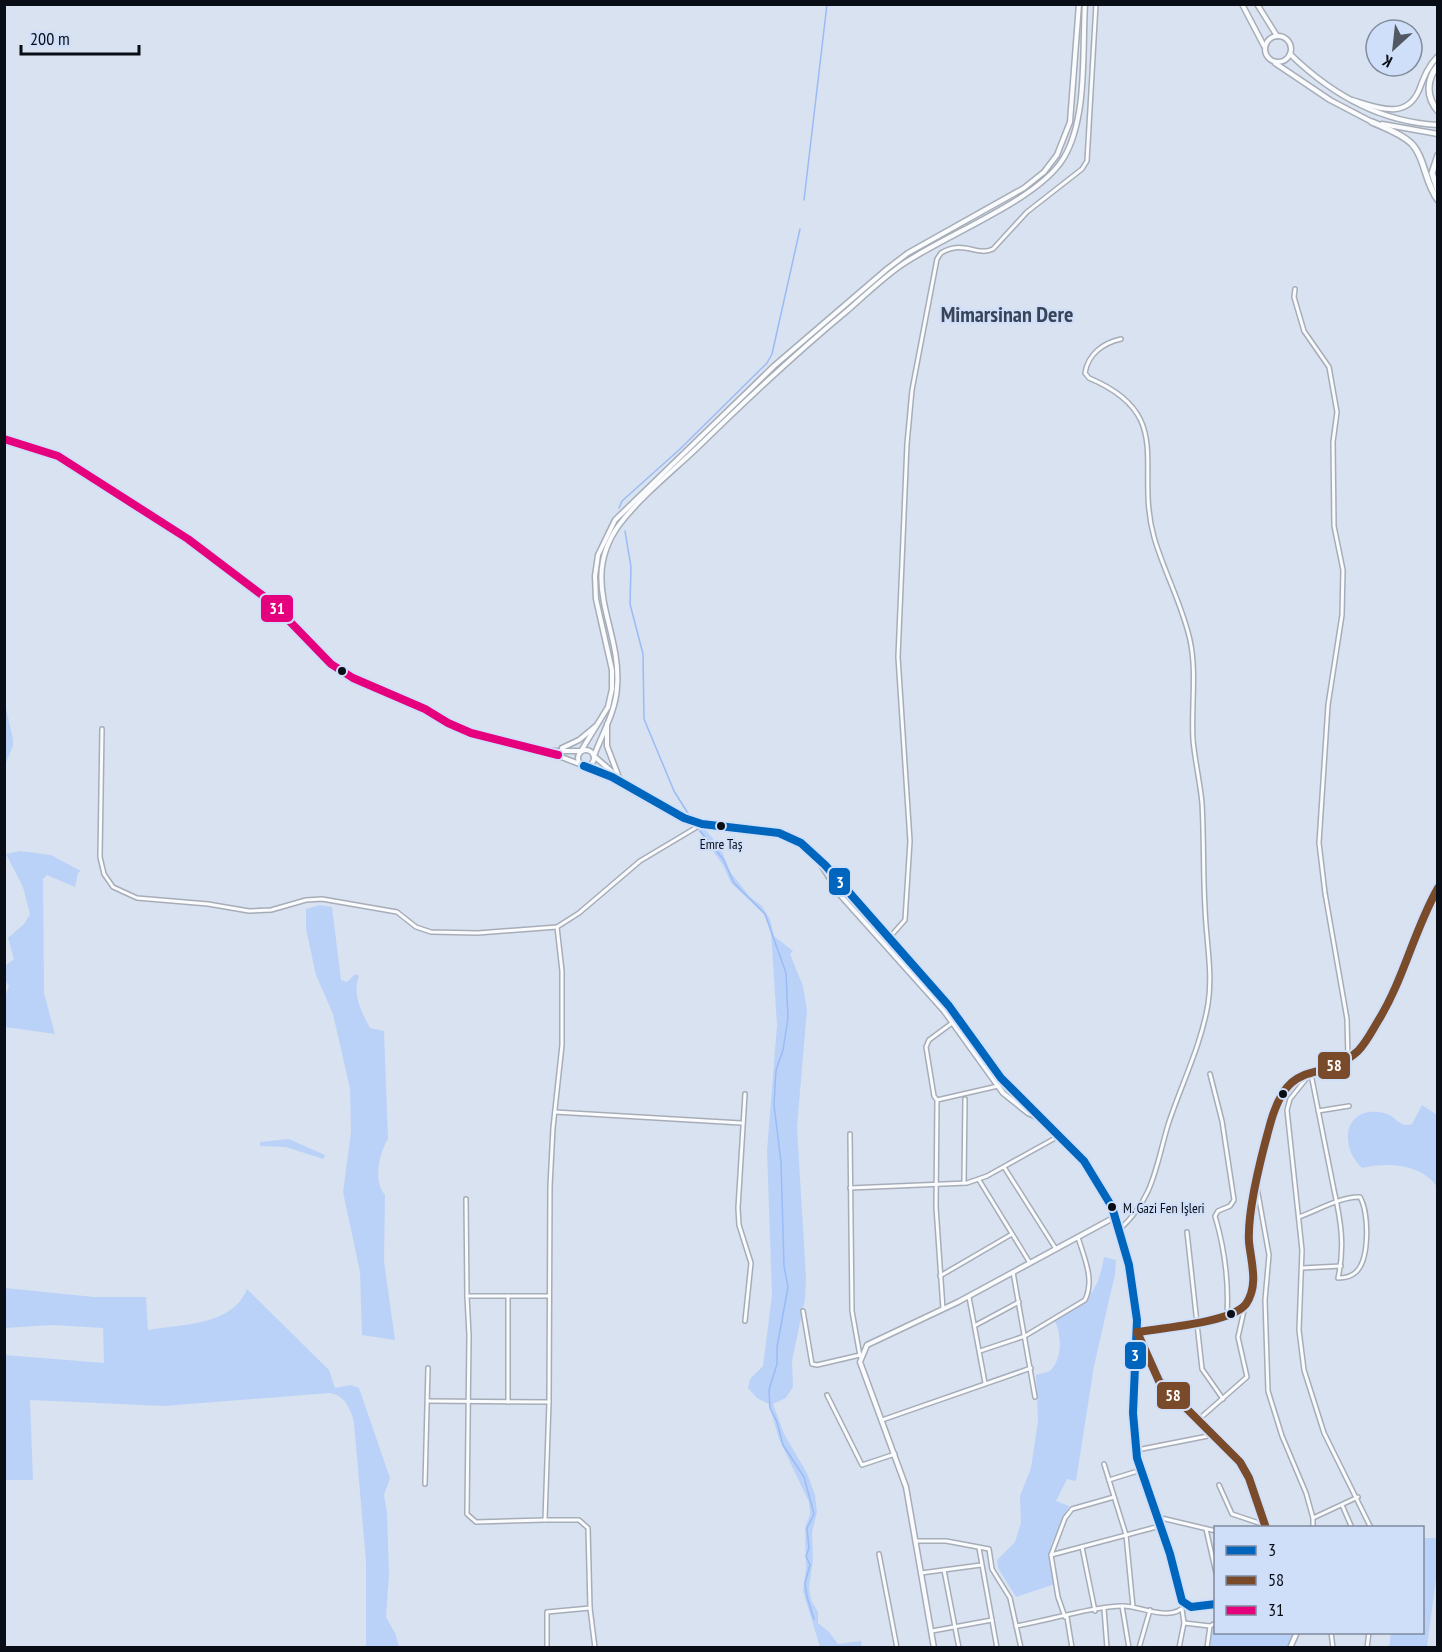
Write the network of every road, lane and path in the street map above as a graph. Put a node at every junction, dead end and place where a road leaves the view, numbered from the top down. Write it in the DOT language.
graph roads {
  1 [pos="1079,4"];
  2 [pos="1085,4"];
  3 [pos="1096,4"];
  4 [pos="1242,4"];
  5 [pos="1257,4"];
  6 [pos="1277,36"];
  7 [pos="1264,46"];
  8 [pos="1290,54"];
  9 [pos="1437,56"];
  10 [pos="1275,63"];
  11 [pos="1437,65"];
  12 [pos="1347,98"];
  13 [pos="1437,111"];
  14 [pos="1372,122"];
  15 [pos="1437,125"];
  16 [pos="1437,134"];
  17 [pos="1437,155"];
  18 [pos="1437,191"];
  19 [pos="1437,200"];
  20 [pos="1295,289"];
  21 [pos="1121,339"];
  22 [pos="4,439"];
  23 [pos="608,721"];
  24 [pos="599,724"];
  25 [pos="102,729"];
  26 [pos="561,749"];
  27 [pos="546,750"];
  28 [pos="581,751"];
  29 [pos="594,756"];
  30 [pos="583,765"];
  31 [pos="620,778"];
  32 [pos="635,791"];
  33 [pos="702,824"];
  34 [pos="820,863"];
  35 [pos="1437,888"];
  36 [pos="557,927"];
  37 [pos="889,938"];
  38 [pos="952,1023"];
  39 [pos="1348,1058"];
  40 [pos="1311,1073"];
  41 [pos="1210,1074"];
  42 [pos="998,1086"];
  43 [pos="745,1094"];
  44 [pos="965,1099"];
  45 [pos="938,1100"];
  46 [pos="1349,1106"];
  47 [pos="1318,1111"];
  48 [pos="555,1112"];
  49 [pos="1044,1120"];
  50 [pos="741,1123"];
  51 [pos="850,1134"];
  52 [pos="1061,1136"];
  53 [pos="1004,1167"];
  54 [pos="979,1179"];
  55 [pos="964,1184"];
  56 [pos="936,1186"];
  57 [pos="1256,1186"];
  58 [pos="850,1188"];
  59 [pos="466,1199"];
  60 [pos="1337,1203"];
  61 [pos="1115,1217"];
  62 [pos="1299,1217"];
  63 [pos="1119,1230"];
  64 [pos="1187,1232"];
  65 [pos="1012,1234"];
  66 [pos="1078,1237"];
  67 [pos="1056,1249"];
  68 [pos="1030,1263"];
  69 [pos="1341,1266"];
  70 [pos="1302,1268"];
  71 [pos="1013,1272"];
  72 [pos="940,1276"];
  73 [pos="467,1296"];
  74 [pos="507,1296"];
  75 [pos="548,1296"];
  76 [pos="969,1296"];
  77 [pos="1019,1302"];
  78 [pos="1245,1304"];
  79 [pos="943,1309"];
  80 [pos="803,1311"];
  81 [pos="1227,1316"];
  82 [pos="745,1321"];
  83 [pos="1198,1322"];
  84 [pos="975,1326"];
  85 [pos="1137,1332"];
  86 [pos="1025,1336"];
  87 [pos="980,1351"];
  88 [pos="860,1356"];
  89 [pos="428,1368"];
  90 [pos="1031,1368"];
  91 [pos="985,1383"];
  92 [pos="827,1395"];
  93 [pos="1035,1397"];
  94 [pos="1223,1399"];
  95 [pos="428,1401"];
  96 [pos="469,1401"];
  97 [pos="508,1402"];
  98 [pos="549,1402"];
  99 [pos="882,1420"];
  100 [pos="1198,1420"];
  101 [pos="1213,1435"];
  102 [pos="1137,1450"];
  103 [pos="895,1454"];
  104 [pos="1104,1464"];
  105 [pos="1141,1470"];
  106 [pos="1109,1480"];
  107 [pos="425,1484"];
  108 [pos="1219,1485"];
  109 [pos="1114,1497"];
  110 [pos="1358,1497"];
  111 [pos="1342,1505"];
  112 [pos="1157,1517"];
  113 [pos="1314,1518"];
  114 [pos="545,1520"];
  115 [pos="1160,1526"];
  116 [pos="1266,1526"];
  117 [pos="1313,1526"];
  118 [pos="1352,1526"];
  119 [pos="1371,1526"];
  120 [pos="1206,1529"];
  121 [pos="1214,1531"];
  122 [pos="1125,1535"];
  123 [pos="916,1541"];
  124 [pos="1082,1547"];
  125 [pos="978,1548"];
  126 [pos="879,1554"];
  127 [pos="1051,1555"];
  128 [pos="982,1564"];
  129 [pos="1214,1568"];
  130 [pos="944,1570"];
  131 [pos="921,1573"];
  132 [pos="1214,1604"];
  133 [pos="1122,1606"];
  134 [pos="1133,1607"];
  135 [pos="1184,1607"];
  136 [pos="590,1608"];
  137 [pos="1104,1609"];
  138 [pos="1150,1610"];
  139 [pos="1095,1611"];
  140 [pos="1066,1617"];
  141 [pos="992,1620"];
  142 [pos="1184,1623"];
  143 [pos="1214,1624"];
  144 [pos="1016,1626"];
  145 [pos="1210,1626"];
  146 [pos="954,1627"];
  147 [pos="931,1631"];
  148 [pos="547,1647"];
  149 [pos="595,1647"];
  150 [pos="897,1647"];
  151 [pos="934,1647"];
  152 [pos="958,1647"];
  153 [pos="997,1647"];
  154 [pos="1021,1647"];
  155 [pos="1072,1647"];
  156 [pos="1107,1647"];
  157 [pos="1130,1647"];
  158 [pos="1139,1647"];
  159 [pos="1179,1647"];
  160 [pos="1207,1647"];
  1 -- 24 [label="street"];
  2 -- 23 [label="street"];
  3 -- 37 [label="street"];
  4 -- 7 [label="street"];
  5 -- 6 [label="street"];
  6 -- 7 [label="street"];
  6 -- 8 [label="street"];
  7 -- 10 [label="street"];
  8 -- 10 [label="street"];
  8 -- 12 [label="street"];
  9 -- 12 [label="street"];
  10 -- 14 [label="street"];
  11 -- 13 [label="highway"];
  12 -- 15 [label="street"];
  14 -- 16 [label="street"];
  14 -- 19 [label="highway"];
  17 -- 18 [label="highway"];
  20 -- 39 [label="street"];
  21 -- 63 [label="street"];
  22 -- 27 [label="street"];
  23 -- 29 [label="street"];
  23 -- 31 [label="street"];
  24 -- 26 [label="street"];
  24 -- 28 [label="street"];
  25 -- 36 [label="street"];
  26 -- 27 [label="street"];
  26 -- 28 [label="street"];
  27 -- 30 [label="street"];
  28 -- 29 [label="street"];
  28 -- 30 [label="street"];
  29 -- 30 [label="street"];
  29 -- 31 [label="street"];
  30 -- 32 [label="street"];
  31 -- 32 [label="street"];
  32 -- 33 [label="street"];
  33 -- 34 [label="street"];
  33 -- 36 [label="street"];
  34 -- 37 [label="street"];
  34 -- 38 [label="street"];
  35 -- 39 [label="street"];
  36 -- 48 [label="street"];
  37 -- 49 [label="street"];
  38 -- 42 [label="street"];
  38 -- 45 [label="street"];
  39 -- 40 [label="street"];
  40 -- 47 [label="street"];
  40 -- 57 [label="street"];
  40 -- 62 [label="street"];
  41 -- 81 [label="street"];
  42 -- 45 [label="street"];
  42 -- 49 [label="street"];
  43 -- 50 [label="street"];
  44 -- 55 [label="street"];
  45 -- 56 [label="street"];
  46 -- 47 [label="street"];
  47 -- 60 [label="street"];
  48 -- 50 [label="street"];
  48 -- 75 [label="street"];
  49 -- 52 [label="street"];
  50 -- 82 [label="street"];
  51 -- 58 [label="street"];
  52 -- 53 [label="street"];
  52 -- 61 [label="street"];
  53 -- 54 [label="street"];
  53 -- 67 [label="street"];
  54 -- 55 [label="street"];
  54 -- 65 [label="street"];
  55 -- 56 [label="street"];
  56 -- 58 [label="street"];
  56 -- 72 [label="street"];
  57 -- 78 [label="street"];
  57 -- 113 [label="street"];
  58 -- 88 [label="street"];
  59 -- 73 [label="street"];
  60 -- 62 [label="street"];
  60 -- 69 [label="street"];
  60 -- 69 [label="street"];
  61 -- 63 [label="street"];
  61 -- 66 [label="street"];
  62 -- 70 [label="street"];
  63 -- 85 [label="street"];
  64 -- 83 [label="street"];
  65 -- 68 [label="street"];
  65 -- 72 [label="street"];
  66 -- 67 [label="street"];
  66 -- 86 [label="street"];
  67 -- 68 [label="street"];
  68 -- 71 [label="street"];
  69 -- 70 [label="street"];
  70 -- 110 [label="street"];
  71 -- 76 [label="street"];
  71 -- 77 [label="street"];
  72 -- 79 [label="street"];
  73 -- 74 [label="street"];
  73 -- 96 [label="street"];
  74 -- 75 [label="street"];
  74 -- 97 [label="street"];
  75 -- 98 [label="street"];
  76 -- 79 [label="street"];
  76 -- 84 [label="street"];
  77 -- 84 [label="street"];
  77 -- 86 [label="street"];
  78 -- 81 [label="street"];
  78 -- 94 [label="street"];
  79 -- 88 [label="street"];
  80 -- 88 [label="street"];
  81 -- 83 [label="street"];
  83 -- 85 [label="street"];
  83 -- 94 [label="street"];
  84 -- 87 [label="street"];
  85 -- 100 [label="street"];
  85 -- 102 [label="street"];
  86 -- 87 [label="street"];
  86 -- 90 [label="street"];
  87 -- 91 [label="street"];
  88 -- 99 [label="street"];
  89 -- 95 [label="street"];
  90 -- 91 [label="street"];
  90 -- 93 [label="street"];
  91 -- 99 [label="street"];
  92 -- 103 [label="street"];
  94 -- 100 [label="street"];
  95 -- 96 [label="street"];
  95 -- 107 [label="street"];
  96 -- 97 [label="street"];
  96 -- 114 [label="street"];
  97 -- 98 [label="street"];
  98 -- 114 [label="street"];
  99 -- 103 [label="street"];
  100 -- 101 [label="street"];
  101 -- 102 [label="street"];
  101 -- 116 [label="street"];
  102 -- 105 [label="street"];
  103 -- 123 [label="street"];
  104 -- 106 [label="street"];
  105 -- 106 [label="street"];
  105 -- 112 [label="street"];
  106 -- 109 [label="street"];
  108 -- 116 [label="street"];
  109 -- 122 [label="street"];
  109 -- 127 [label="street"];
  110 -- 111 [label="street"];
  110 -- 119 [label="street"];
  111 -- 113 [label="street"];
  111 -- 118 [label="street"];
  112 -- 115 [label="street"];
  112 -- 120 [label="street"];
  113 -- 117 [label="street"];
  114 -- 136 [label="street"];
  115 -- 122 [label="street"];
  115 -- 135 [label="street"];
  120 -- 121 [label="street"];
  120 -- 129 [label="street"];
  122 -- 124 [label="street"];
  122 -- 134 [label="street"];
  123 -- 125 [label="street"];
  123 -- 131 [label="street"];
  124 -- 127 [label="street"];
  124 -- 139 [label="street"];
  125 -- 128 [label="street"];
  125 -- 144 [label="street"];
  126 -- 150 [label="street"];
  127 -- 140 [label="street"];
  128 -- 130 [label="street"];
  128 -- 141 [label="street"];
  130 -- 131 [label="street"];
  130 -- 146 [label="street"];
  131 -- 147 [label="street"];
  132 -- 135 [label="street"];
  133 -- 134 [label="street"];
  133 -- 137 [label="street"];
  133 -- 157 [label="street"];
  134 -- 138 [label="street"];
  135 -- 138 [label="street"];
  135 -- 142 [label="street"];
  136 -- 148 [label="street"];
  136 -- 149 [label="street"];
  137 -- 139 [label="street"];
  137 -- 156 [label="street"];
  138 -- 158 [label="street"];
  139 -- 140 [label="street"];
  140 -- 144 [label="street"];
  140 -- 155 [label="street"];
  141 -- 146 [label="street"];
  141 -- 153 [label="street"];
  142 -- 145 [label="street"];
  142 -- 159 [label="street"];
  143 -- 145 [label="street"];
  144 -- 154 [label="street"];
  145 -- 160 [label="street"];
  146 -- 147 [label="street"];
  146 -- 152 [label="street"];
  147 -- 151 [label="street"];
}
